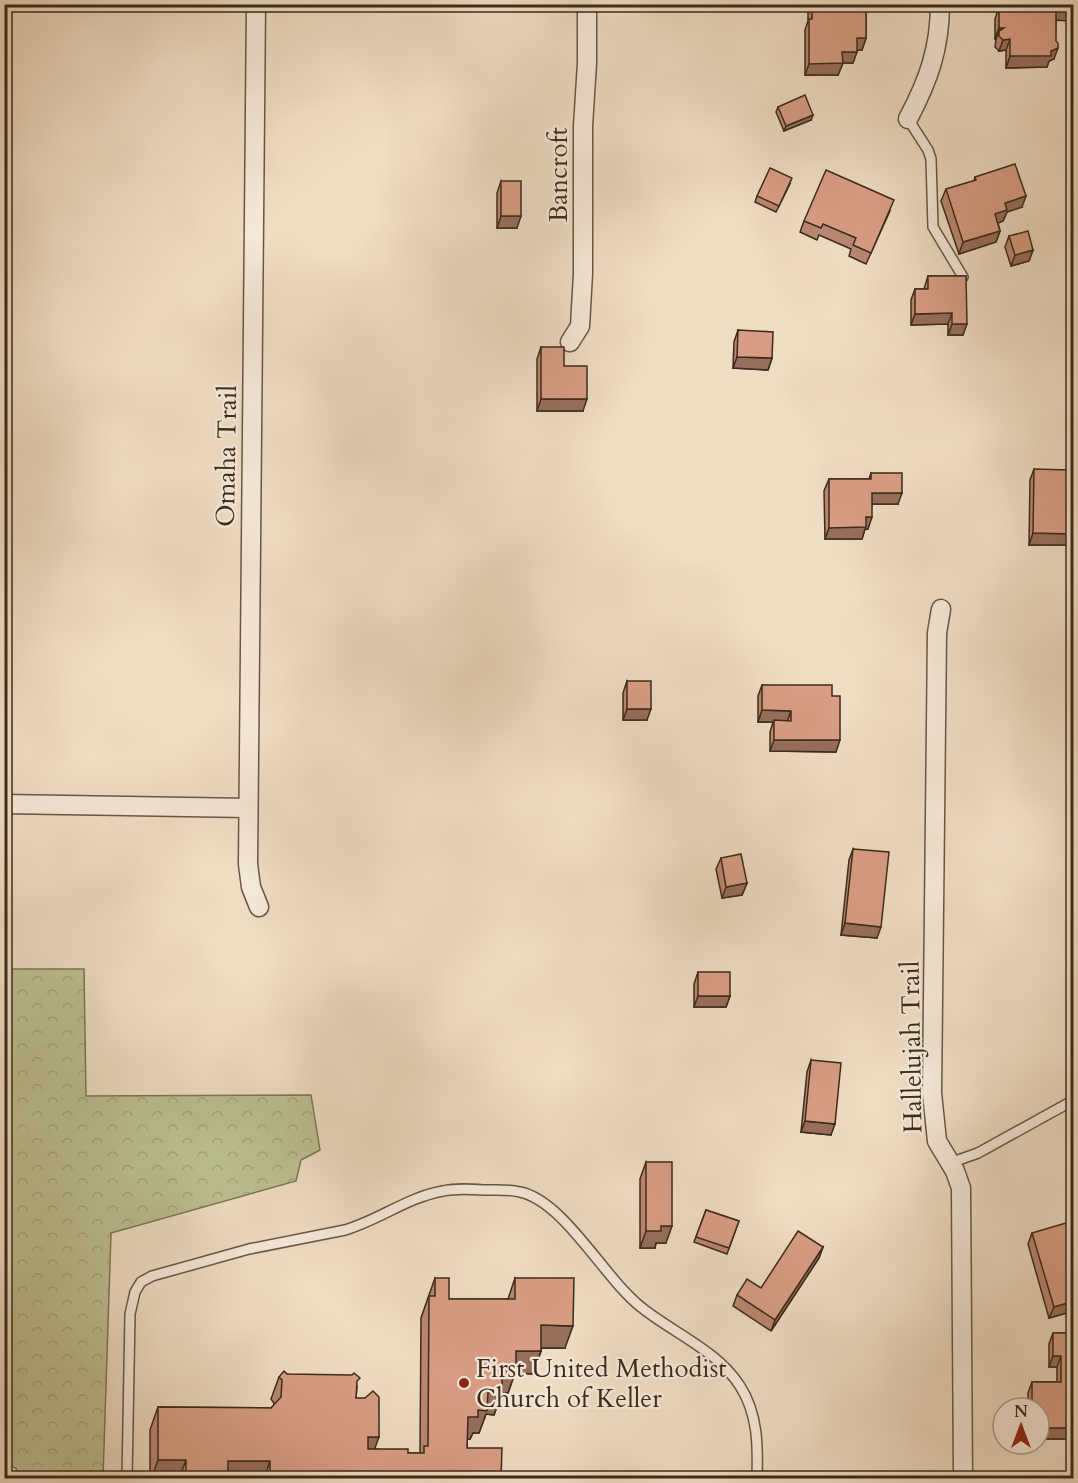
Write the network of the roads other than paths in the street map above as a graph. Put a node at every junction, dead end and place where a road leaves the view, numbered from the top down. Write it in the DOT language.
graph roads {
  1 [pos="256,4"];
  2 [pos="587,4"];
  3 [pos="940,4"];
  4 [pos="908,120"];
  5 [pos="963,277"];
  6 [pos="570,342"];
  7 [pos="941,609"];
  8 [pos="4,804"];
  9 [pos="248,808"];
  10 [pos="259,907"];
  11 [pos="1074,1100"];
  12 [pos="950,1163"];
  13 [pos="128,1479"];
  14 [pos="757,1479"];
  15 [pos="963,1479"];
  1 -- 9 [label="street, Omaha Trail"];
  2 -- 6 [label="street, Bancroft"];
  3 -- 4 [label="street"];
  4 -- 5 [label="lane"];
  7 -- 12 [label="street, Hallelujah Trail"];
  8 -- 9 [label="street"];
  9 -- 10 [label="street, Omaha Trail"];
  11 -- 12 [label="lane"];
  12 -- 15 [label="street, Hallelujah Trail"];
  13 -- 14 [label="lane"];
}
